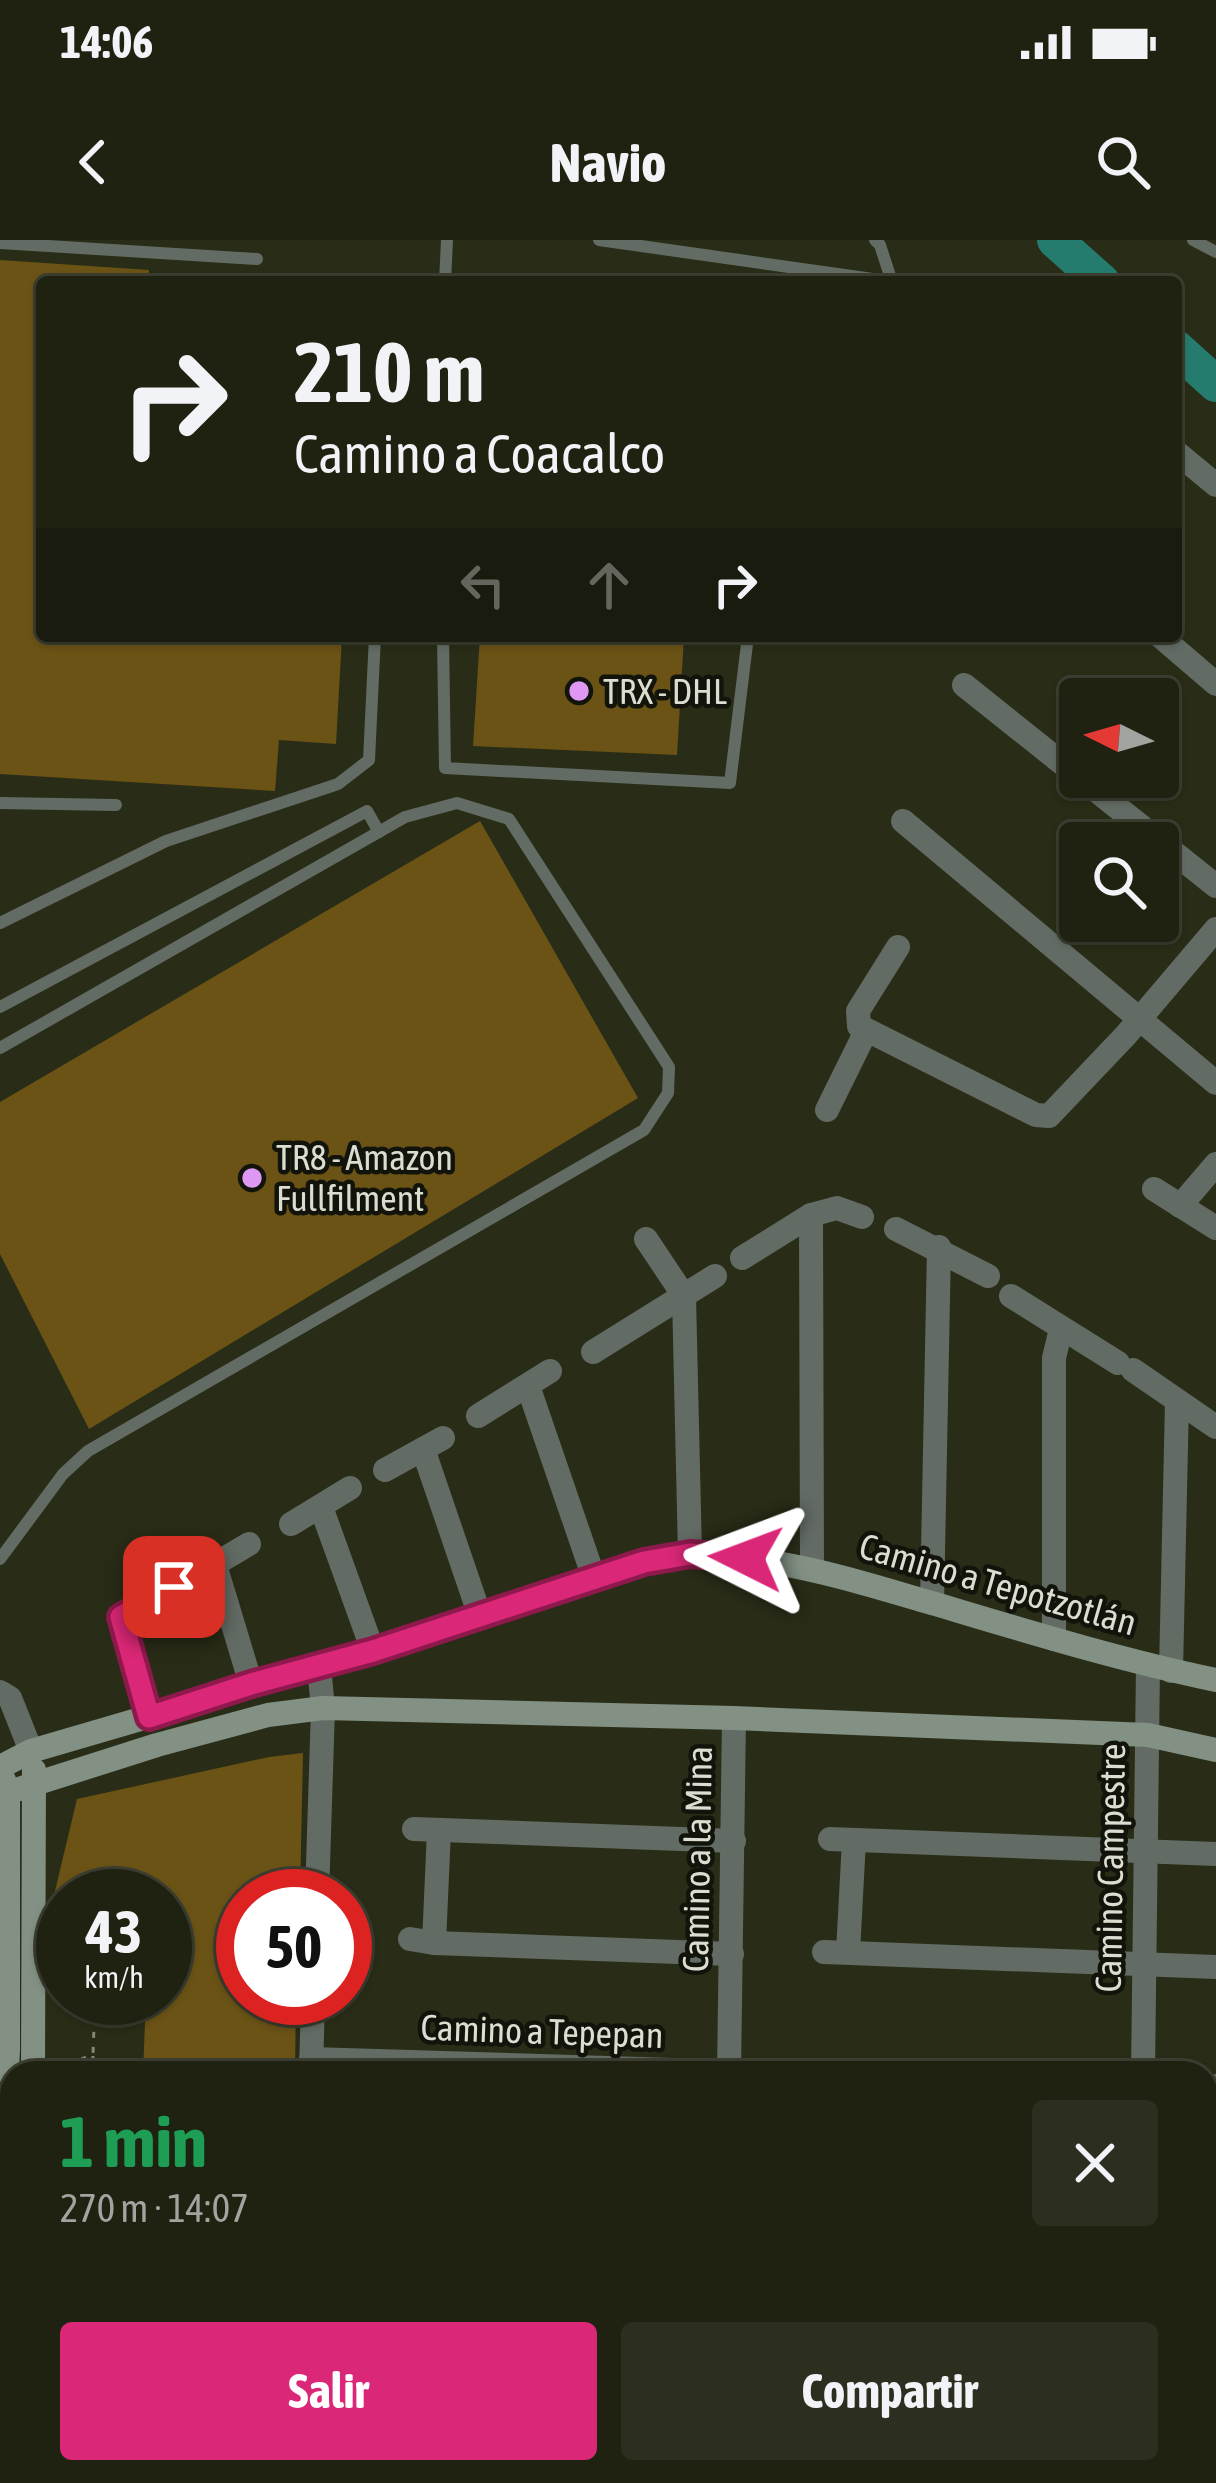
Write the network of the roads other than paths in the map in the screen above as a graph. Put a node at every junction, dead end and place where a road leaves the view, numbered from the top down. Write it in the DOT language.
graph roads {
  1 [pos="447,240"];
  2 [pos="599,240"];
  3 [pos="875,240"];
  4 [pos="1193,240"];
  5 [pos="0,243"];
  6 [pos="1216,252"];
  7 [pos="257,259"];
  8 [pos="445,276"];
  9 [pos="812,276"];
  10 [pos="891,276"];
  11 [pos="1182,457"];
  12 [pos="1216,485"];
  13 [pos="375,642"];
  14 [pos="443,642"];
  15 [pos="747,642"];
  16 [pos="1167,642"];
  17 [pos="1216,684"];
  18 [pos="964,685"];
  19 [pos="0,803"];
  20 [pos="116,805"];
  21 [pos="903,821"];
  22 [pos="379,832"];
  23 [pos="1216,886"];
  24 [pos="0,923"];
  25 [pos="1216,929"];
  26 [pos="898,947"];
  27 [pos="0,1006"];
  28 [pos="1138,1020"];
  29 [pos="863,1029"];
  30 [pos="0,1048"];
  31 [pos="1216,1083"];
  32 [pos="826,1110"];
  33 [pos="1216,1164"];
  34 [pos="1154,1190"];
  35 [pos="1180,1206"];
  36 [pos="811,1215"];
  37 [pos="862,1217"];
  38 [pos="1216,1228"];
  39 [pos="896,1229"];
  40 [pos="646,1239"];
  41 [pos="938,1247"];
  42 [pos="742,1258"];
  43 [pos="715,1276"];
  44 [pos="988,1276"];
  45 [pos="684,1296"];
  46 [pos="1011,1296"];
  47 [pos="1061,1329"];
  48 [pos="593,1352"];
  49 [pos="550,1371"];
  50 [pos="528,1386"];
  51 [pos="1177,1400"];
  52 [pos="478,1416"];
  53 [pos="1216,1427"];
  54 [pos="385,1470"];
  55 [pos="350,1488"];
  56 [pos="321,1507"];
  57 [pos="291,1524"];
  58 [pos="249,1544"];
  59 [pos="690,1554"];
  60 [pos="0,1559"];
  61 [pos="812,1568"];
  62 [pos="194,1576"];
  63 [pos="594,1578"];
  64 [pos="932,1603"];
  65 [pos="479,1613"];
  66 [pos="1054,1639"];
  67 [pos="373,1651"];
  68 [pos="319,1667"];
  69 [pos="1159,1668"];
  70 [pos="1216,1681"];
  71 [pos="251,1684"];
  72 [pos="0,1692"];
  73 [pos="323,1708"];
  74 [pos="149,1717"];
  75 [pos="734,1718"];
  76 [pos="1148,1735"];
  77 [pos="1216,1750"];
  78 [pos="31,1751"];
  79 [pos="0,1766"];
  80 [pos="36,1782"];
  81 [pos="4,1794"];
  82 [pos="734,1841"];
  83 [pos="1147,1851"];
  84 [pos="1216,1854"];
  85 [pos="317,1869"];
  86 [pos="732,1954"];
  87 [pos="1144,1964"];
  88 [pos="1216,1967"];
  89 [pos="312,2025"];
  90 [pos="4,2049"];
  91 [pos="32,2061"];
  92 [pos="34,2061"];
  93 [pos="311,2061"];
  94 [pos="729,2061"];
  95 [pos="1143,2061"];
  1 -- 8 [label="lane"];
  2 -- 9 [label="lane"];
  3 -- 10 [label="lane"];
  4 -- 6 [label="lane"];
  5 -- 7 [label="lane"];
  11 -- 12 [label="street"];
  13 -- 24 [label="lane"];
  14 -- 15 [label="lane"];
  16 -- 17 [label="street"];
  18 -- 23 [label="street"];
  19 -- 20 [label="lane"];
  21 -- 28 [label="street"];
  22 -- 27 [label="lane"];
  22 -- 30 [label="lane"];
  22 -- 60 [label="lane"];
  25 -- 28 [label="street"];
  26 -- 29 [label="street"];
  28 -- 29 [label="street"];
  28 -- 31 [label="street"];
  29 -- 32 [label="street"];
  33 -- 35 [label="street"];
  34 -- 35 [label="street"];
  35 -- 38 [label="street"];
  36 -- 37 [label="street"];
  36 -- 42 [label="street"];
  36 -- 61 [label="street"];
  39 -- 41 [label="street"];
  40 -- 45 [label="street"];
  41 -- 44 [label="street"];
  41 -- 64 [label="street"];
  43 -- 45 [label="street"];
  45 -- 48 [label="street"];
  45 -- 59 [label="street"];
  46 -- 47 [label="street"];
  47 -- 51 [label="street"];
  47 -- 66 [label="street"];
  49 -- 50 [label="street"];
  50 -- 52 [label="street"];
  50 -- 63 [label="street"];
  51 -- 53 [label="street"];
  51 -- 69 [label="street, Camino Campestre"];
  54 -- 65 [label="street"];
  55 -- 56 [label="street"];
  56 -- 57 [label="street"];
  56 -- 67 [label="street"];
  58 -- 62 [label="street"];
  59 -- 61 [label="main road, Camino a Tepotzotlán"];
  59 -- 63 [label="main road, Camino a Tepotzotlán"];
  61 -- 64 [label="main road, Camino a Tepotzotlán"];
  62 -- 71 [label="street"];
  62 -- 74 [label="street"];
  63 -- 65 [label="main road, Camino a Tepotzotlán"];
  64 -- 66 [label="main road, Camino a Tepotzotlán"];
  65 -- 67 [label="main road, Camino a Tepotzotlán"];
  66 -- 69 [label="main road, Camino a Tepotzotlán"];
  67 -- 68 [label="main road, Camino a Tepotzotlán"];
  68 -- 71 [label="main road, Camino a Tepotzotlán"];
  68 -- 73 [label="street"];
  69 -- 70 [label="main road, Camino a Tepotzotlán"];
  69 -- 76 [label="street, Camino Campestre"];
  71 -- 74 [label="main road, Camino a Tepotzotlán"];
  72 -- 78 [label="street"];
  73 -- 75 [label="main road"];
  73 -- 80 [label="main road"];
  73 -- 85 [label="street"];
  74 -- 78 [label="main road, Camino a Tepotzotlán"];
  75 -- 76 [label="main road"];
  75 -- 82 [label="street, Camino a la Mina"];
  76 -- 77 [label="main road"];
  76 -- 83 [label="street, Camino Campestre"];
  78 -- 79 [label="main road, Camino a Tepotzotlán"];
  78 -- 80 [label="main road"];
  79 -- 81 [label="main road"];
  80 -- 81 [label="main road"];
  80 -- 92 [label="main road"];
  81 -- 90 [label="main road"];
  82 -- 86 [label="street, Camino a la Mina"];
  82 -- 86 [label="street"];
  83 -- 84 [label="street"];
  83 -- 87 [label="street, Camino Campestre"];
  83 -- 87 [label="street"];
  86 -- 94 [label="street, Camino a la Mina"];
  87 -- 88 [label="street"];
  87 -- 95 [label="street, Camino Campestre"];
  89 -- 93 [label="street"];
  90 -- 91 [label="street"];
}
